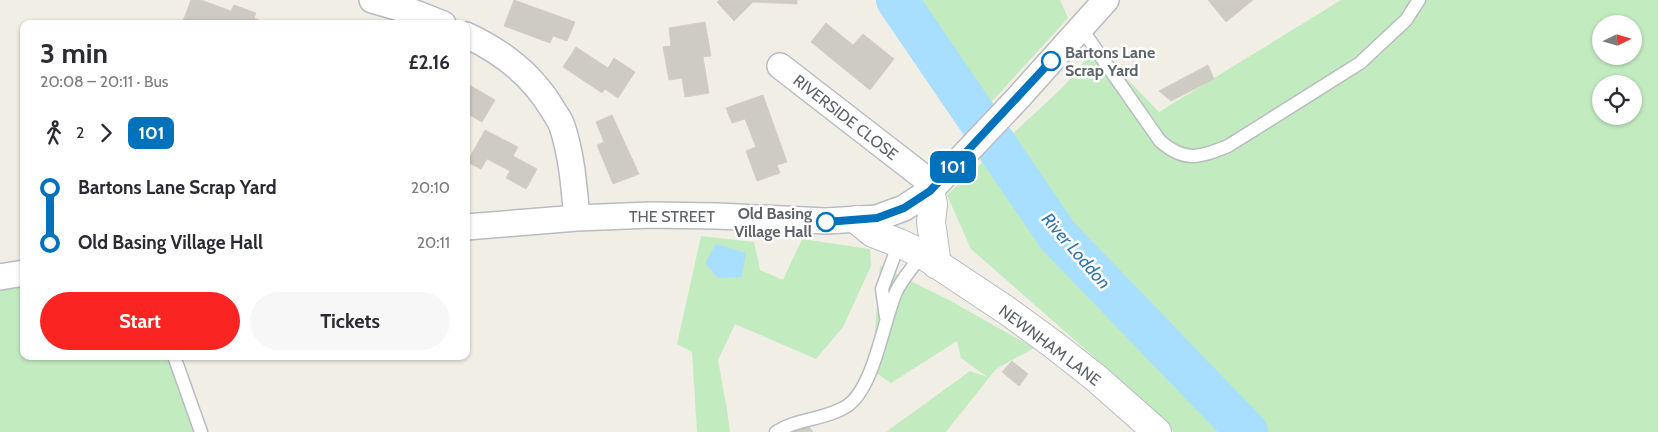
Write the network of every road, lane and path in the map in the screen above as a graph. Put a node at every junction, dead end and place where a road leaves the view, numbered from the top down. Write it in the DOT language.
graph roads {
  1 [pos="372,0"];
  2 [pos="1106,0"];
  3 [pos="1419,0"];
  4 [pos="433,20"];
  5 [pos="1081,28"];
  6 [pos="470,37"];
  7 [pos="780,66"];
  8 [pos="933,188"];
  9 [pos="577,218"];
  10 [pos="867,219"];
  11 [pos="470,227"];
  12 [pos="919,254"];
  13 [pos="20,274"];
  14 [pos="0,277"];
  15 [pos="886,318"];
  16 [pos="175,360"];
  17 [pos="200,432"];
  18 [pos="776,432"];
  19 [pos="1157,432"];
  1 -- 4 [label="street"];
  2 -- 5 [label="street, THE STREET"];
  3 -- 5 [label="lane"];
  5 -- 8 [label="street, THE STREET"];
  6 -- 9 [label="street"];
  7 -- 8 [label="street, RIVERSIDE CLOSE"];
  8 -- 10 [label="street, THE STREET"];
  8 -- 12 [label="street"];
  9 -- 10 [label="street, THE STREET"];
  9 -- 11 [label="street, THE STREET"];
  10 -- 12 [label="street, NEWNHAM LANE"];
  12 -- 15 [label="lane"];
  12 -- 15 [label="lane"];
  12 -- 19 [label="street, NEWNHAM LANE"];
  13 -- 14 [label="street"];
  15 -- 18 [label="lane"];
  16 -- 17 [label="lane"];
}
